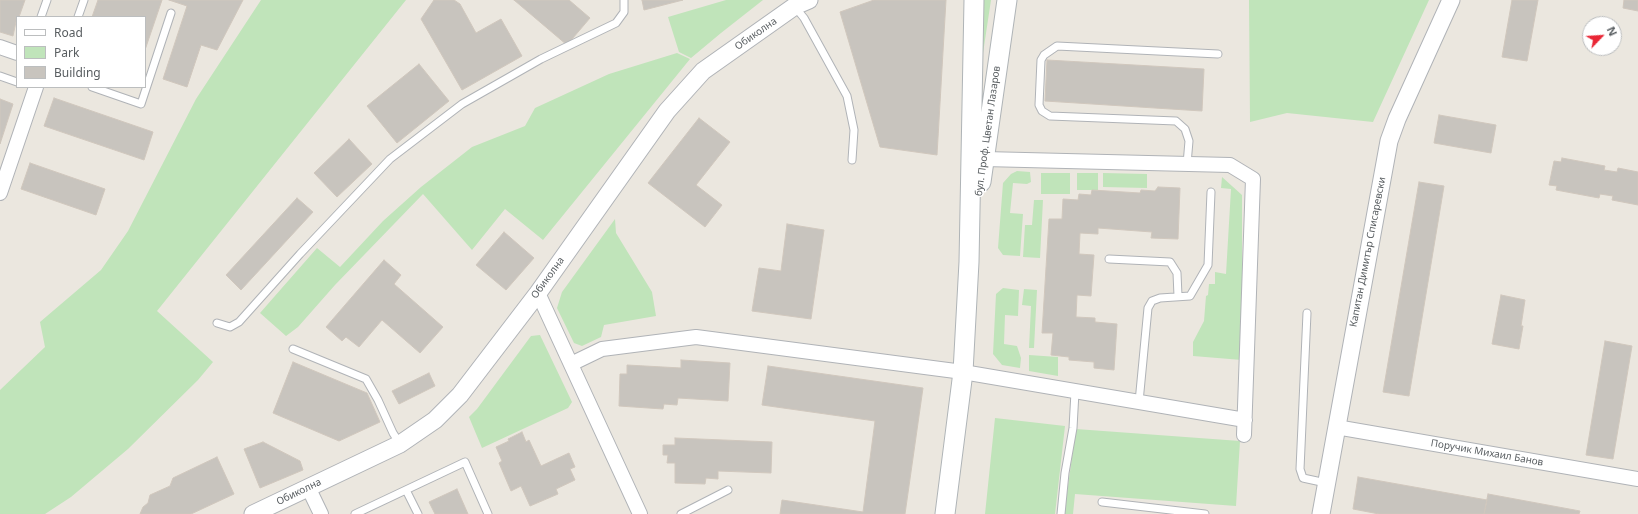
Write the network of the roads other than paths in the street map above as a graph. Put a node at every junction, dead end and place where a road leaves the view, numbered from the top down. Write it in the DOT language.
graph roads {
  1 [pos="47,0"];
  2 [pos="84,0"];
  3 [pos="624,0"];
  4 [pos="974,0"];
  5 [pos="1007,0"];
  6 [pos="1451,0"];
  7 [pos="802,3"];
  8 [pos="171,13"];
  9 [pos="41,16"];
  10 [pos="78,16"];
  11 [pos="0,47"];
  12 [pos="16,53"];
  13 [pos="1218,54"];
  14 [pos="0,76"];
  15 [pos="16,82"];
  16 [pos="35,88"];
  17 [pos="95,88"];
  18 [pos="984,159"];
  19 [pos="852,160"];
  20 [pos="1187,164"];
  21 [pos="1212,192"];
  22 [pos="0,193"];
  23 [pos="1109,259"];
  24 [pos="969,262"];
  25 [pos="538,293"];
  26 [pos="1178,296"];
  27 [pos="1307,313"];
  28 [pos="217,323"];
  29 [pos="293,349"];
  30 [pos="571,364"];
  31 [pos="964,372"];
  32 [pos="1074,392"];
  33 [pos="1139,402"];
  34 [pos="1245,420"];
  35 [pos="1336,427"];
  36 [pos="1244,435"];
  37 [pos="400,444"];
  38 [pos="1638,479"];
  39 [pos="1326,483"];
  40 [pos="308,487"];
  41 [pos="406,490"];
  42 [pos="728,490"];
  43 [pos="1102,502"];
  44 [pos="253,514"];
  45 [pos="321,514"];
  46 [pos="355,514"];
  47 [pos="418,514"];
  48 [pos="488,514"];
  49 [pos="640,514"];
  50 [pos="681,514"];
  51 [pos="945,514"];
  52 [pos="1061,514"];
  53 [pos="1205,514"];
  54 [pos="1320,514"];
  1 -- 9 [label="lane"];
  2 -- 10 [label="lane"];
  3 -- 28 [label="lane"];
  4 -- 24 [label="main road, бул. Проф. Цветан Лазаров"];
  5 -- 18 [label="main road, бул. Проф. Цветан Лазаров"];
  6 -- 35 [label="street, Капитан Димитър Списаревски"];
  7 -- 19 [label="lane"];
  7 -- 25 [label="street, Обиколна"];
  8 -- 17 [label="lane"];
  11 -- 12 [label="street"];
  13 -- 20 [label="lane"];
  14 -- 15 [label="lane"];
  16 -- 22 [label="street"];
  18 -- 20 [label="street"];
  18 -- 24 [label="main road, бул. Проф. Цветан Лазаров"];
  20 -- 34 [label="street"];
  21 -- 26 [label="lane"];
  23 -- 26 [label="lane"];
  24 -- 31 [label="main road, бул. Проф. Цветан Лазаров"];
  25 -- 30 [label="street"];
  25 -- 37 [label="street, Обиколна"];
  26 -- 33 [label="lane"];
  27 -- 39 [label="lane"];
  29 -- 37 [label="lane"];
  30 -- 31 [label="street"];
  30 -- 49 [label="street"];
  31 -- 32 [label="street"];
  31 -- 51 [label="main road, бул. Проф. Цветан Лазаров"];
  32 -- 33 [label="street"];
  32 -- 52 [label="lane"];
  33 -- 34 [label="street"];
  34 -- 36 [label="street"];
  35 -- 38 [label="street, Поручик Михаил Банов"];
  35 -- 39 [label="street, Капитан Димитър Списаревски"];
  37 -- 40 [label="street, Обиколна"];
  39 -- 54 [label="street, Капитан Димитър Списаревски"];
  40 -- 44 [label="street, Обиколна"];
  40 -- 45 [label="street"];
  41 -- 46 [label="lane"];
  41 -- 47 [label="lane"];
  41 -- 48 [label="lane"];
  42 -- 50 [label="lane"];
  43 -- 53 [label="lane"];
}
